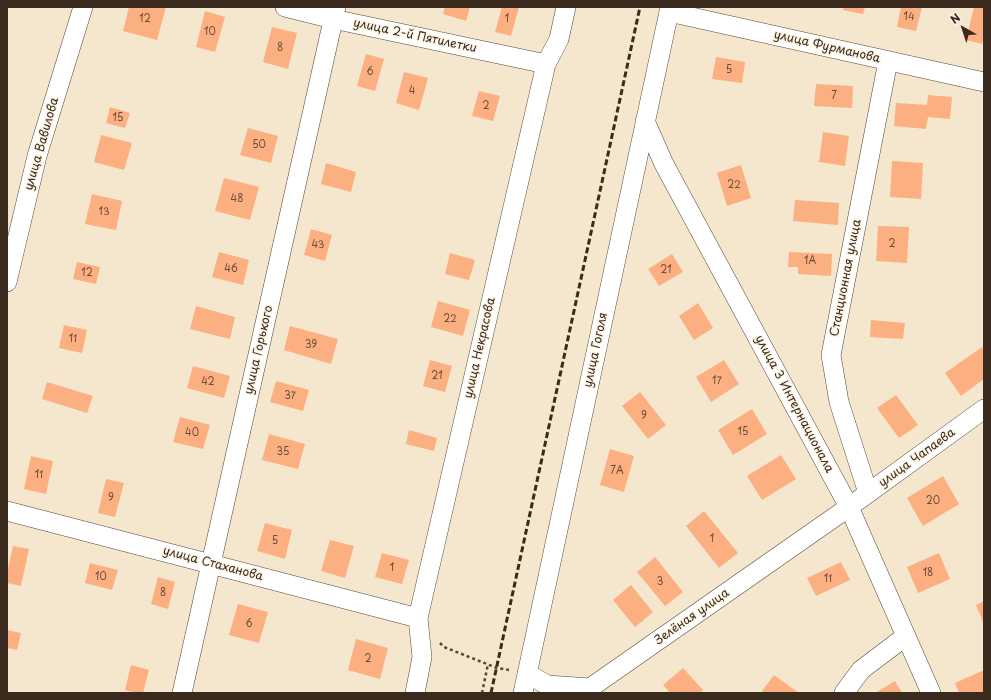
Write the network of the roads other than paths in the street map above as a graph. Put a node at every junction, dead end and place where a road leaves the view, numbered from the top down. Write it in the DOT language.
graph roads {
  1 [pos="83,7"];
  2 [pos="285,7"];
  3 [pos="566,7"];
  4 [pos="670,9"];
  5 [pos="335,13"];
  6 [pos="888,61"];
  7 [pos="546,64"];
  8 [pos="984,82"];
  9 [pos="645,121"];
  10 [pos="7,282"];
  11 [pos="984,410"];
  12 [pos="868,493"];
  13 [pos="849,507"];
  14 [pos="7,511"];
  15 [pos="211,564"];
  16 [pos="418,618"];
  17 [pos="906,636"];
  18 [pos="527,673"];
  19 [pos="182,693"];
  20 [pos="415,693"];
  21 [pos="523,693"];
  22 [pos="844,693"];
  23 [pos="931,693"];
  1 -- 10 [label="street, улица Вавилова"];
  2 -- 5 [label="street, улица 2-й Пятилетки"];
  3 -- 7 [label="street, улица Некрасова"];
  4 -- 6 [label="street, улица Фурманова"];
  4 -- 9 [label="street, улица Гоголя"];
  5 -- 7 [label="street, улица 2-й Пятилетки"];
  5 -- 15 [label="street, улица Горького"];
  6 -- 8 [label="street, улица Фурманова"];
  6 -- 12 [label="street, Станционная улица"];
  7 -- 16 [label="street, улица Некрасова"];
  9 -- 13 [label="street, улица 3 Интернационала"];
  9 -- 18 [label="street, улица Гоголя"];
  11 -- 12 [label="street, улица Чапаева"];
  12 -- 13 [label="street, улица Чапаева"];
  13 -- 17 [label="street, улица 3 Интернационала"];
  13 -- 18 [label="street, Зелёная улица"];
  14 -- 15 [label="street, улица Стаханова"];
  15 -- 16 [label="street, улица Стаханова"];
  15 -- 19 [label="street, улица Горького"];
  16 -- 20 [label="street, улица Некрасова"];
  17 -- 22 [label="street"];
  17 -- 23 [label="street, улица 3 Интернационала"];
  18 -- 21 [label="street, улица Гоголя"];
}
